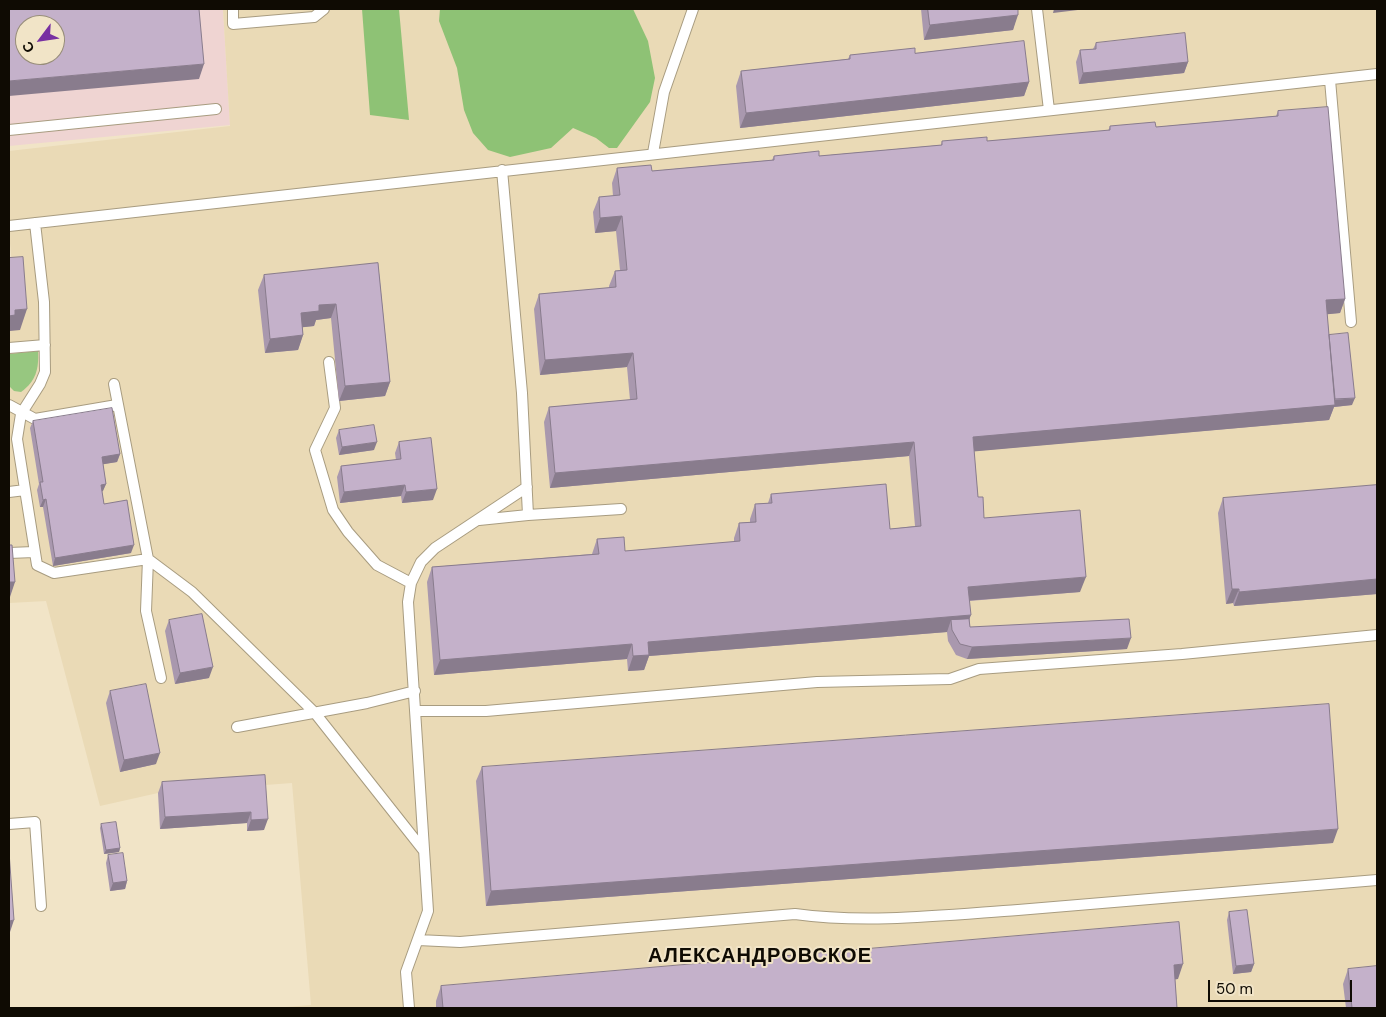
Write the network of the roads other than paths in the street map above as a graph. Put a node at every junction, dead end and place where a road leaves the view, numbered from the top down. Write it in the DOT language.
graph roads {
  1 [pos="232,9"];
  2 [pos="324,9"];
  3 [pos="693,9"];
  4 [pos="1037,9"];
  5 [pos="1377,74"];
  6 [pos="1330,80"];
  7 [pos="216,109"];
  8 [pos="1050,110"];
  9 [pos="9,130"];
  10 [pos="653,153"];
  11 [pos="502,170"];
  12 [pos="36,222"];
  13 [pos="9,226"];
  14 [pos="1351,322"];
  15 [pos="45,345"];
  16 [pos="9,348"];
  17 [pos="329,362"];
  18 [pos="114,384"];
  19 [pos="9,405"];
  20 [pos="117,405"];
  21 [pos="21,414"];
  22 [pos="527,487"];
  23 [pos="25,490"];
  24 [pos="9,492"];
  25 [pos="621,508"];
  26 [pos="528,516"];
  27 [pos="476,520"];
  28 [pos="34,552"];
  29 [pos="9,553"];
  30 [pos="148,559"];
  31 [pos="411,584"];
  32 [pos="1377,635"];
  33 [pos="161,678"];
  34 [pos="415,691"];
  35 [pos="415,711"];
  36 [pos="315,713"];
  37 [pos="237,727"];
  38 [pos="9,824"];
  39 [pos="424,851"];
  40 [pos="1377,880"];
  41 [pos="41,906"];
  42 [pos="418,940"];
  43 [pos="409,1008"];
  1 -- 2 [label="lane"];
  3 -- 10 [label="lane"];
  4 -- 8 [label="lane"];
  5 -- 6 [label="lane"];
  6 -- 8 [label="lane"];
  6 -- 14 [label="lane"];
  7 -- 9 [label="lane"];
  8 -- 10 [label="lane"];
  10 -- 11 [label="lane"];
  11 -- 12 [label="lane"];
  11 -- 22 [label="lane"];
  12 -- 13 [label="lane"];
  12 -- 15 [label="lane"];
  15 -- 16 [label="lane"];
  15 -- 21 [label="lane"];
  17 -- 31 [label="lane"];
  18 -- 20 [label="lane"];
  19 -- 21 [label="lane"];
  20 -- 21 [label="lane"];
  20 -- 30 [label="lane"];
  21 -- 23 [label="lane"];
  22 -- 26 [label="lane"];
  22 -- 27 [label="lane"];
  23 -- 24 [label="lane"];
  23 -- 28 [label="lane"];
  25 -- 26 [label="lane"];
  26 -- 27 [label="lane"];
  27 -- 31 [label="lane"];
  28 -- 29 [label="lane"];
  28 -- 30 [label="lane"];
  30 -- 33 [label="lane"];
  30 -- 36 [label="lane"];
  31 -- 34 [label="lane"];
  32 -- 35 [label="lane"];
  34 -- 35 [label="lane"];
  34 -- 36 [label="lane"];
  35 -- 39 [label="lane"];
  36 -- 37 [label="lane"];
  36 -- 39 [label="lane"];
  38 -- 41 [label="lane"];
  39 -- 42 [label="lane"];
  40 -- 42 [label="lane"];
  42 -- 43 [label="lane"];
}
